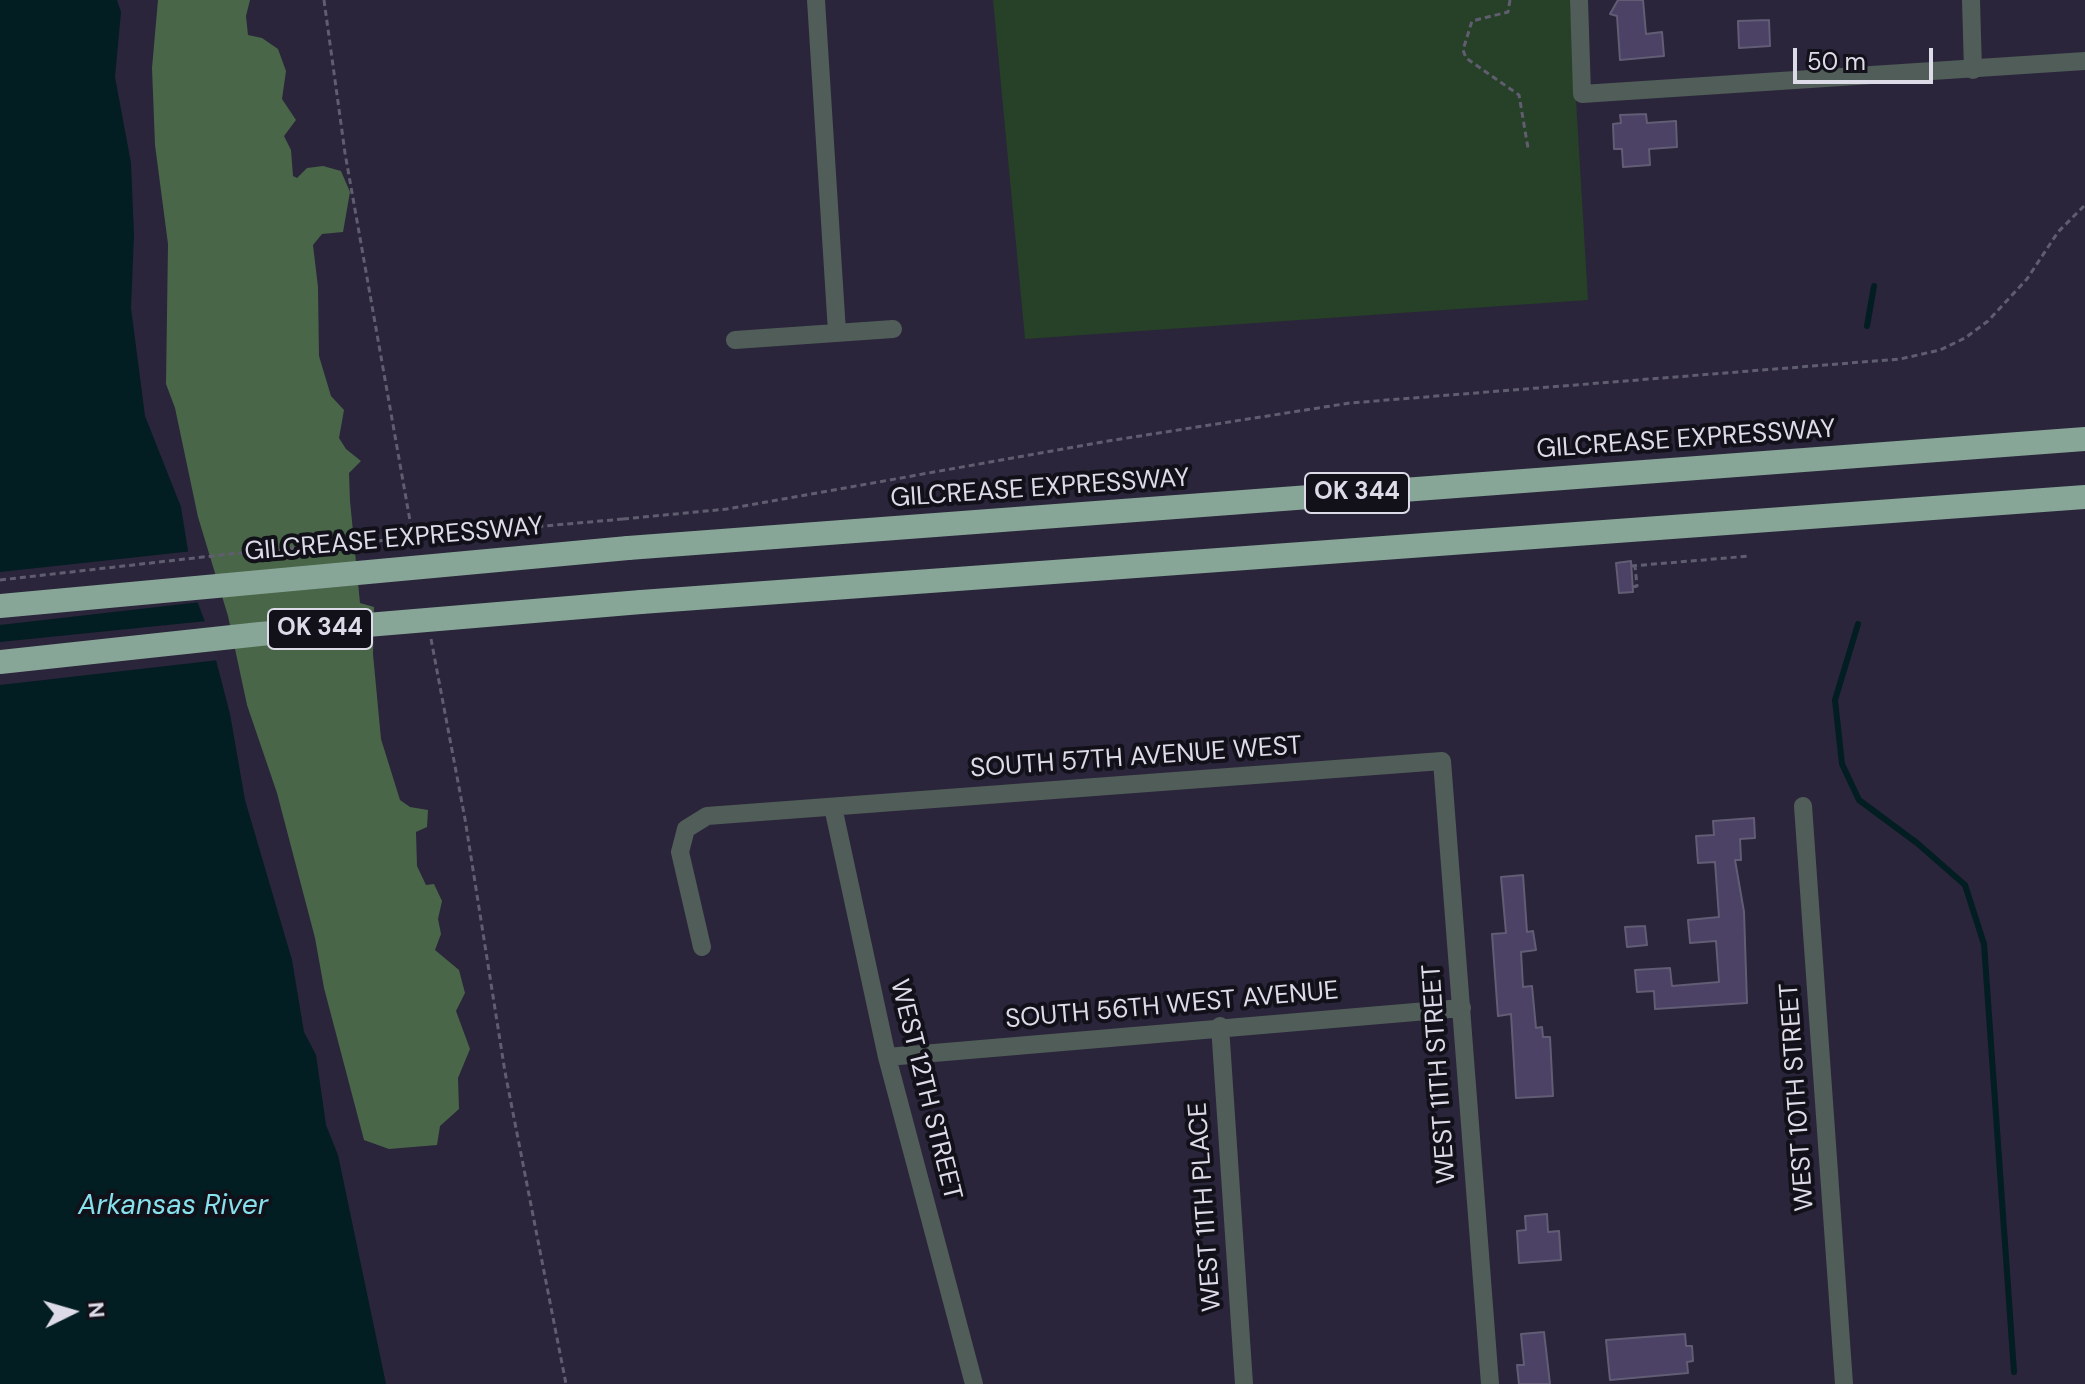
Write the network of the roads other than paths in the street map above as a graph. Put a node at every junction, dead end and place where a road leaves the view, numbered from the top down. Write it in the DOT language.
graph roads {
  1 [pos="816,0"];
  2 [pos="1579,0"];
  3 [pos="1971,0"];
  4 [pos="2085,61"];
  5 [pos="1973,70"];
  6 [pos="893,329"];
  7 [pos="837,332"];
  8 [pos="735,340"];
  9 [pos="2085,439"];
  10 [pos="2085,497"];
  11 [pos="0,606"];
  12 [pos="0,662"];
  13 [pos="1442,761"];
  14 [pos="1803,806"];
  15 [pos="833,807"];
  16 [pos="702,947"];
  17 [pos="1462,1008"];
  18 [pos="1220,1026"];
  19 [pos="887,1057"];
  20 [pos="974,1384"];
  21 [pos="1244,1384"];
  22 [pos="1490,1384"];
  23 [pos="1844,1384"];
  1 -- 7 [label="street"];
  2 -- 5 [label="street"];
  3 -- 5 [label="street"];
  4 -- 5 [label="street"];
  6 -- 7 [label="street"];
  7 -- 8 [label="street"];
  9 -- 11 [label="highway, GILCREASE EXPRESSWAY / OK 344, bridge"];
  10 -- 12 [label="highway, OK 344, bridge"];
  13 -- 15 [label="street, SOUTH 57TH AVENUE WEST"];
  13 -- 17 [label="street, WEST 11TH STREET"];
  14 -- 23 [label="street, WEST 10TH STREET"];
  15 -- 16 [label="street, SOUTH 57TH AVENUE WEST"];
  15 -- 19 [label="street, WEST 12TH STREET"];
  17 -- 18 [label="street, SOUTH 56TH WEST AVENUE"];
  17 -- 22 [label="street, WEST 11TH STREET"];
  18 -- 19 [label="street, SOUTH 56TH WEST AVENUE"];
  18 -- 21 [label="street, WEST 11TH PLACE"];
  19 -- 20 [label="street, WEST 12TH STREET"];
}
